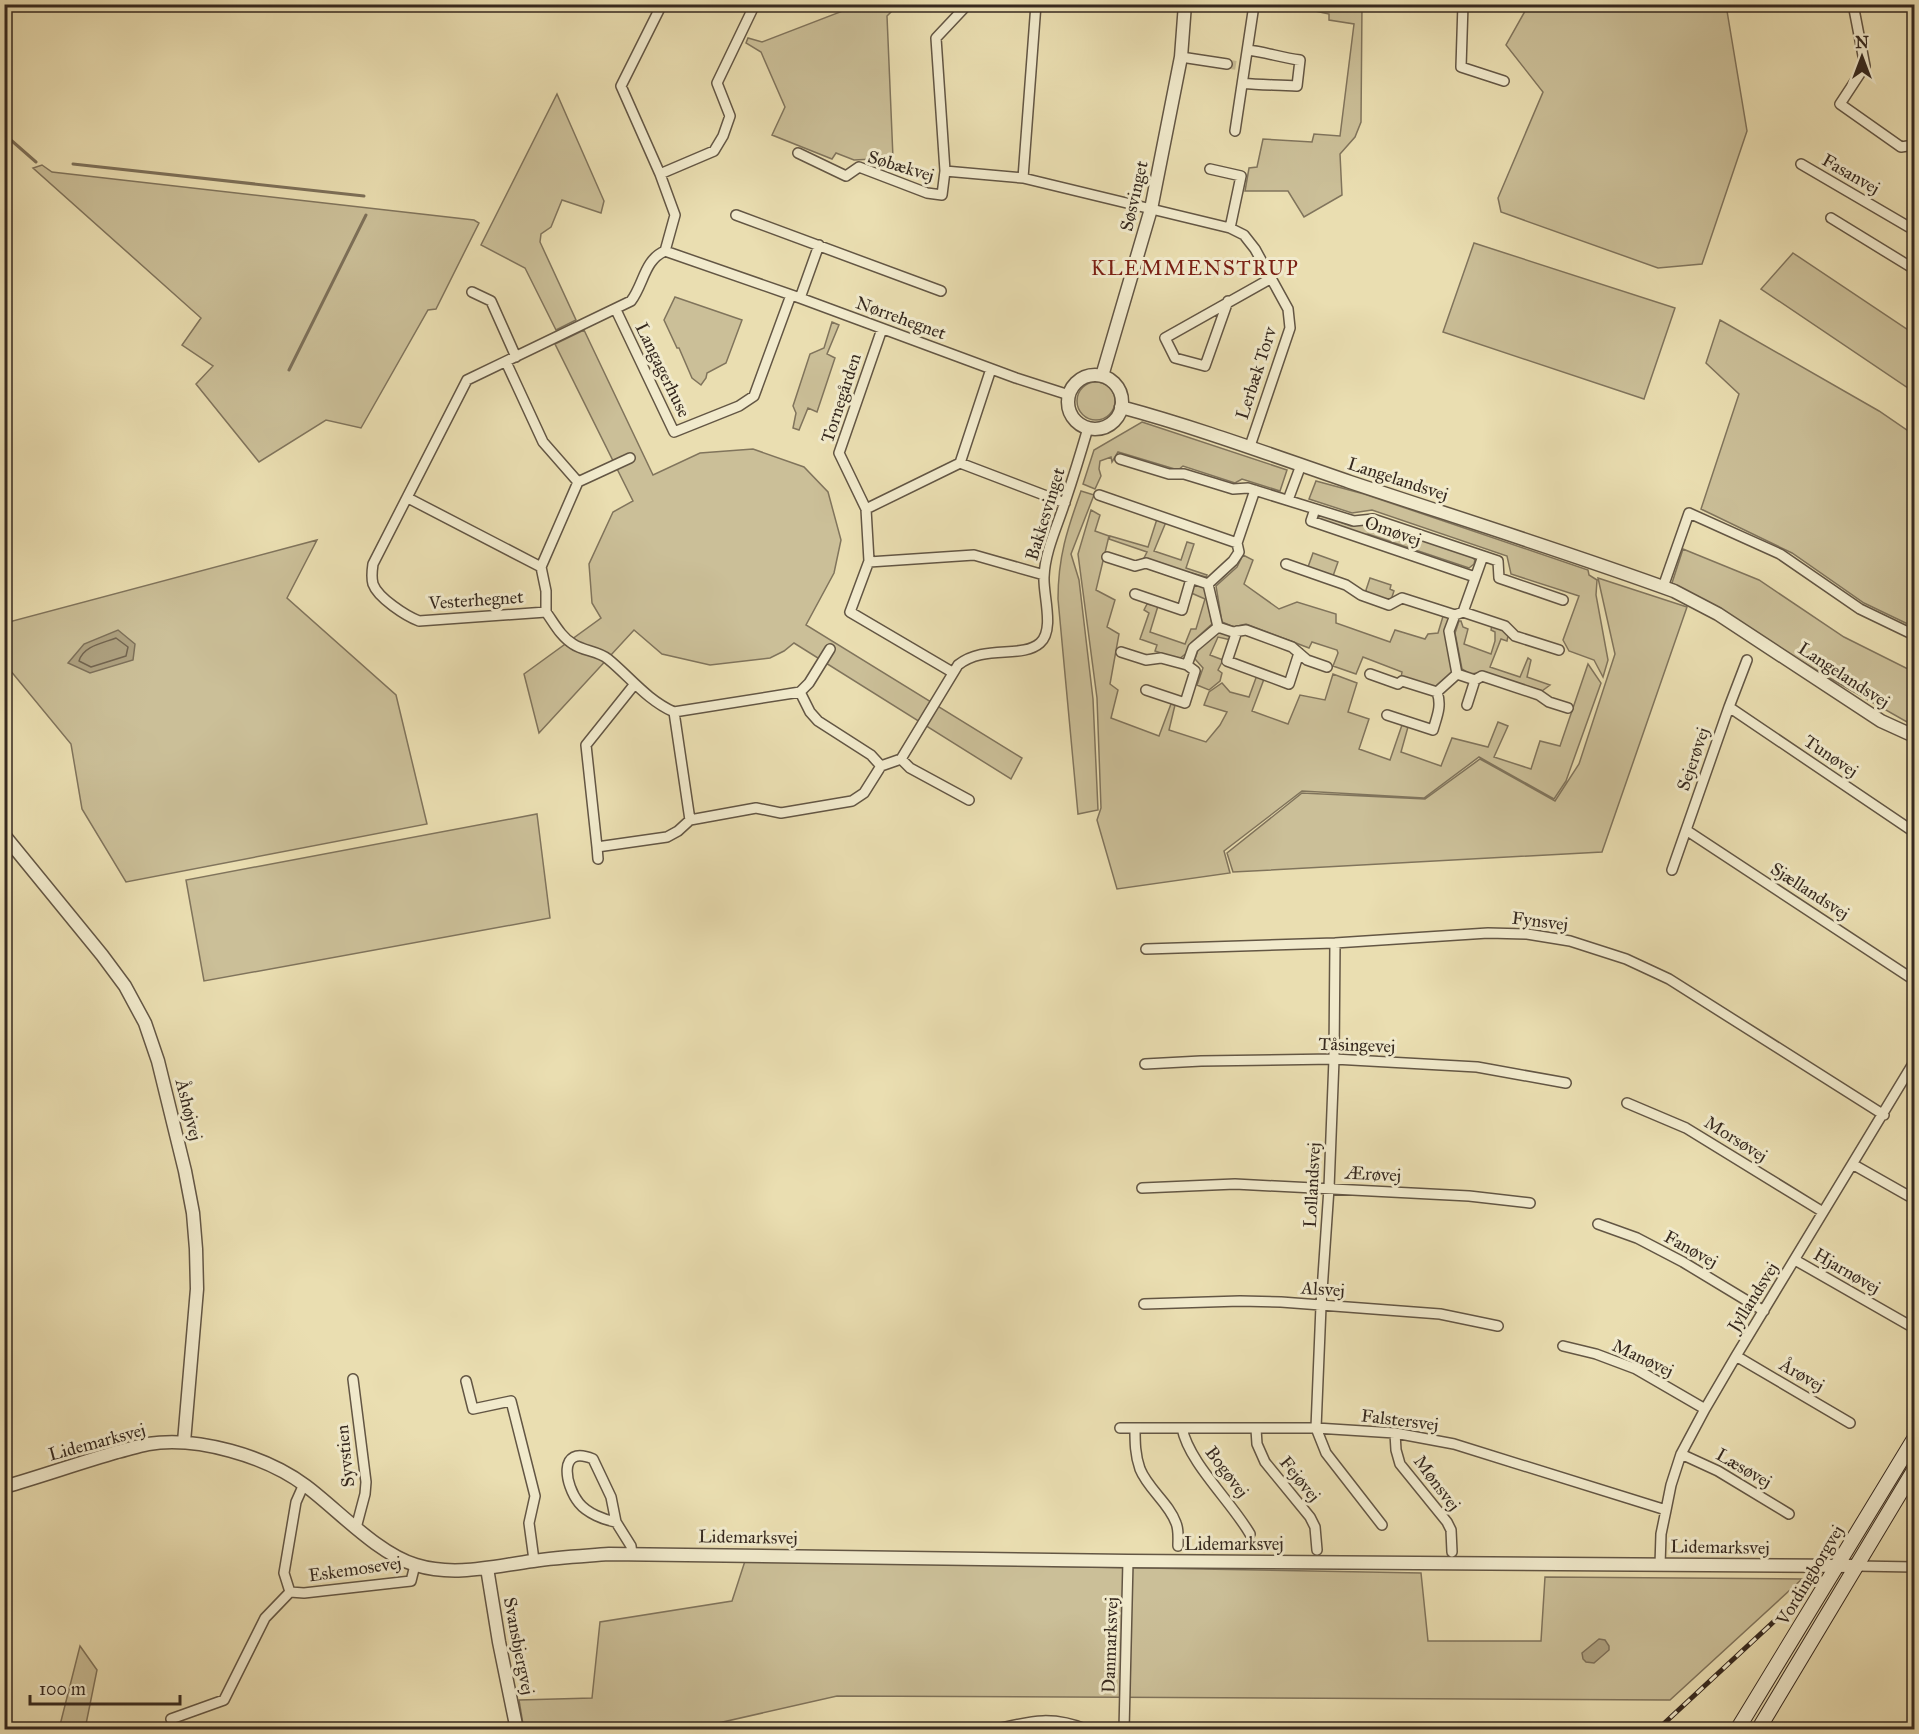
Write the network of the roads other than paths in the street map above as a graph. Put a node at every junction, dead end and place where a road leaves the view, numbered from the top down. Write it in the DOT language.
graph roads {
  1 [pos="662,4"];
  2 [pos="755,4"];
  3 [pos="968,4"];
  4 [pos="1036,4"];
  5 [pos="1185,4"];
  6 [pos="1254,4"];
  7 [pos="1463,4"];
  8 [pos="1853,4"];
  9 [pos="1248,50"];
  10 [pos="1181,57"];
  11 [pos="1227,64"];
  12 [pos="1504,81"];
  13 [pos="1243,83"];
  14 [pos="1235,131"];
  15 [pos="1914,145"];
  16 [pos="798,153"];
  17 [pos="1802,164"];
  18 [pos="1210,169"];
  19 [pos="945,171"];
  20 [pos="660,174"];
  21 [pos="1023,178"];
  22 [pos="1151,209"];
  23 [pos="736,215"];
  24 [pos="1832,218"];
  25 [pos="1230,228"];
  26 [pos="1914,230"];
  27 [pos="819,245"];
  28 [pos="665,251"];
  29 [pos="1914,269"];
  30 [pos="1270,279"];
  31 [pos="941,291"];
  32 [pos="471,292"];
  33 [pos="795,296"];
  34 [pos="1228,301"];
  35 [pos="616,310"];
  36 [pos="882,329"];
  37 [pos="516,357"];
  38 [pos="506,362"];
  39 [pos="991,369"];
  40 [pos="1102,376"];
  41 [pos="1069,395"];
  42 [pos="1121,407"];
  43 [pos="1088,428"];
  44 [pos="1250,446"];
  45 [pos="630,458"];
  46 [pos="1120,459"];
  47 [pos="960,463"];
  48 [pos="1301,465"];
  49 [pos="578,482"];
  50 [pos="1256,490"];
  51 [pos="1099,495"];
  52 [pos="408,498"];
  53 [pos="1288,500"];
  54 [pos="1065,503"];
  55 [pos="866,509"];
  56 [pos="1315,509"];
  57 [pos="1237,543"];
  58 [pos="1483,556"];
  59 [pos="1107,557"];
  60 [pos="868,562"];
  61 [pos="1286,564"];
  62 [pos="541,567"];
  63 [pos="1044,574"];
  64 [pos="1475,577"];
  65 [pos="1191,579"];
  66 [pos="1208,584"];
  67 [pos="1663,587"];
  68 [pos="1135,594"];
  69 [pos="1563,600"];
  70 [pos="546,612"];
  71 [pos="1459,613"];
  72 [pos="1218,627"];
  73 [pos="1237,631"];
  74 [pos="1914,635"];
  75 [pos="830,649"];
  76 [pos="1559,650"];
  77 [pos="1121,652"];
  78 [pos="1299,653"];
  79 [pos="1747,660"];
  80 [pos="1188,665"];
  81 [pos="1327,667"];
  82 [pos="952,672"];
  83 [pos="1370,674"];
  84 [pos="1457,674"];
  85 [pos="1475,680"];
  86 [pos="634,685"];
  87 [pos="1146,690"];
  88 [pos="800,692"];
  89 [pos="1437,692"];
  90 [pos="1467,705"];
  91 [pos="1729,707"];
  92 [pos="1568,708"];
  93 [pos="674,712"];
  94 [pos="1387,715"];
  95 [pos="1914,736"];
  96 [pos="901,759"];
  97 [pos="881,766"];
  98 [pos="969,800"];
  99 [pos="690,820"];
  100 [pos="1686,830"];
  101 [pos="1914,832"];
  102 [pos="4,835"];
  103 [pos="597,847"];
  104 [pos="598,860"];
  105 [pos="1672,870"];
  106 [pos="1335,943"];
  107 [pos="1146,949"];
  108 [pos="1914,980"];
  109 [pos="1334,1059"];
  110 [pos="1914,1062"];
  111 [pos="1145,1064"];
  112 [pos="1566,1083"];
  113 [pos="1627,1103"];
  114 [pos="1884,1115"];
  115 [pos="1854,1165"];
  116 [pos="1142,1188"];
  117 [pos="1329,1188"];
  118 [pos="1914,1199"];
  119 [pos="1530,1203"];
  120 [pos="1823,1212"];
  121 [pos="1598,1224"];
  122 [pos="1795,1260"];
  123 [pos="1144,1304"];
  124 [pos="1321,1306"];
  125 [pos="1764,1311"];
  126 [pos="1498,1326"];
  127 [pos="1914,1328"];
  128 [pos="1563,1346"];
  129 [pos="1736,1356"];
  130 [pos="353,1379"];
  131 [pos="466,1381"];
  132 [pos="1705,1409"];
  133 [pos="1850,1423"];
  134 [pos="1120,1428"];
  135 [pos="1135,1428"];
  136 [pos="1182,1428"];
  137 [pos="1316,1428"];
  138 [pos="1256,1429"];
  139 [pos="1395,1434"];
  140 [pos="1914,1439"];
  141 [pos="184,1442"];
  142 [pos="1681,1454"];
  143 [pos="1914,1470"];
  144 [pos="304,1484"];
  145 [pos="4,1487"];
  146 [pos="1666,1510"];
  147 [pos="1789,1514"];
  148 [pos="616,1522"];
  149 [pos="1382,1525"];
  150 [pos="356,1528"];
  151 [pos="1250,1534"];
  152 [pos="1178,1546"];
  153 [pos="1317,1550"];
  154 [pos="1452,1552"];
  155 [pos="632,1554"];
  156 [pos="534,1560"];
  157 [pos="1128,1562"];
  158 [pos="415,1565"];
  159 [pos="1660,1565"];
  160 [pos="1836,1566"];
  161 [pos="1857,1566"];
  162 [pos="1914,1567"];
  163 [pos="487,1568"];
  164 [pos="290,1592"];
  165 [pos="171,1719"];
  166 [pos="517,1730"];
  167 [pos="993,1730"];
  168 [pos="1089,1730"];
  169 [pos="1124,1730"];
  170 [pos="1737,1730"];
  171 [pos="1758,1730"];
  1 -- 20 [label="street"];
  2 -- 20 [label="street"];
  3 -- 19 [label="street, Søbækvej"];
  4 -- 21 [label="street"];
  5 -- 10 [label="street, Søsvinget"];
  6 -- 9 [label="street"];
  7 -- 12 [label="street"];
  8 -- 15 [label="street"];
  9 -- 13 [label="street"];
  9 -- 13 [label="street"];
  10 -- 11 [label="street"];
  10 -- 22 [label="street, Søsvinget"];
  13 -- 14 [label="street"];
  16 -- 19 [label="street, Søbækvej"];
  17 -- 26 [label="street, Fasanvej"];
  18 -- 25 [label="street"];
  19 -- 21 [label="street, Søbækvej"];
  20 -- 28 [label="street"];
  21 -- 22 [label="street, Søbækvej"];
  22 -- 25 [label="street, Lerbæk Torv"];
  22 -- 40 [label="street, Søsvinget"];
  23 -- 27 [label="street"];
  24 -- 29 [label="street"];
  25 -- 30 [label="street, Lerbæk Torv"];
  27 -- 31 [label="street"];
  27 -- 33 [label="street"];
  28 -- 33 [label="street, Nørrehegnet"];
  28 -- 35 [label="street, Vesterhegnet"];
  30 -- 34 [label="street"];
  30 -- 44 [label="street, Lerbæk Torv"];
  32 -- 37 [label="street"];
  33 -- 35 [label="street, Langagerhuse"];
  33 -- 36 [label="street, Nørrehegnet"];
  34 -- 34 [label="street"];
  35 -- 37 [label="street, Vesterhegnet"];
  36 -- 39 [label="street, Nørrehegnet"];
  36 -- 55 [label="street, Tornegården"];
  37 -- 38 [label="street, Vesterhegnet"];
  38 -- 49 [label="street"];
  38 -- 52 [label="street, Vesterhegnet"];
  39 -- 41 [label="street, Nørrehegnet"];
  39 -- 47 [label="street"];
  40 -- 41 [label="street"];
  40 -- 42 [label="street"];
  41 -- 43 [label="street"];
  42 -- 43 [label="street"];
  42 -- 44 [label="street, Langelandsvej"];
  43 -- 54 [label="street, Bakkesvinget"];
  44 -- 48 [label="street, Langelandsvej"];
  45 -- 49 [label="street"];
  46 -- 50 [label="street, Omøvej"];
  47 -- 54 [label="street"];
  47 -- 55 [label="street"];
  48 -- 53 [label="street"];
  48 -- 67 [label="street, Langelandsvej"];
  49 -- 62 [label="street"];
  50 -- 53 [label="street, Omøvej"];
  50 -- 57 [label="street"];
  51 -- 57 [label="street"];
  52 -- 62 [label="street, Vesterhegnet"];
  52 -- 70 [label="street, Vesterhegnet"];
  53 -- 56 [label="street, Omøvej"];
  54 -- 63 [label="street, Bakkesvinget"];
  55 -- 60 [label="street, Tornegården"];
  56 -- 58 [label="street, Omøvej"];
  56 -- 64 [label="street, Omøvej"];
  57 -- 66 [label="street"];
  58 -- 64 [label="street"];
  58 -- 69 [label="street"];
  59 -- 65 [label="street"];
  60 -- 63 [label="street"];
  60 -- 82 [label="street, Tornegården"];
  61 -- 71 [label="street"];
  62 -- 70 [label="street"];
  63 -- 82 [label="street, Bakkesvinget"];
  64 -- 71 [label="street"];
  65 -- 66 [label="street"];
  65 -- 68 [label="street"];
  66 -- 72 [label="street"];
  67 -- 74 [label="street"];
  67 -- 95 [label="street, Langelandsvej"];
  70 -- 86 [label="street"];
  71 -- 76 [label="street"];
  71 -- 84 [label="street"];
  72 -- 73 [label="street"];
  72 -- 80 [label="street"];
  73 -- 78 [label="street"];
  73 -- 78 [label="street"];
  75 -- 88 [label="street"];
  77 -- 80 [label="street"];
  78 -- 81 [label="street"];
  79 -- 91 [label="street, Sejerøvej"];
  80 -- 87 [label="street"];
  82 -- 96 [label="street, Bakkesvinget"];
  83 -- 89 [label="street"];
  84 -- 85 [label="street"];
  84 -- 89 [label="street"];
  85 -- 90 [label="street"];
  85 -- 92 [label="street"];
  86 -- 93 [label="street"];
  86 -- 103 [label="street"];
  88 -- 93 [label="street"];
  88 -- 97 [label="street"];
  89 -- 94 [label="street"];
  91 -- 100 [label="street, Sejerøvej"];
  91 -- 101 [label="street, Tunøvej"];
  93 -- 99 [label="street"];
  96 -- 97 [label="street"];
  96 -- 98 [label="street"];
  97 -- 99 [label="street"];
  99 -- 103 [label="street"];
  100 -- 105 [label="street, Sejerøvej"];
  100 -- 108 [label="street, Sjællandsvej"];
  102 -- 141 [label="street, Åshøjvej"];
  103 -- 104 [label="street"];
  106 -- 107 [label="street, Fynsvej"];
  106 -- 109 [label="street, Lollandsvej"];
  106 -- 114 [label="street, Fynsvej"];
  109 -- 111 [label="street, Tåsingevej"];
  109 -- 112 [label="street, Tåsingevej"];
  109 -- 117 [label="street, Lollandsvej"];
  110 -- 114 [label="street, Jyllandsvej"];
  113 -- 120 [label="street, Morsøvej"];
  114 -- 115 [label="street, Jyllandsvej"];
  115 -- 118 [label="street"];
  115 -- 120 [label="street, Jyllandsvej"];
  116 -- 117 [label="street, Ærøvej"];
  117 -- 119 [label="street, Ærøvej"];
  117 -- 124 [label="street, Lollandsvej"];
  120 -- 122 [label="street, Jyllandsvej"];
  121 -- 125 [label="street, Fanøvej"];
  122 -- 125 [label="street, Jyllandsvej"];
  122 -- 127 [label="street, Hjarnøvej"];
  123 -- 124 [label="street, Alsvej"];
  124 -- 126 [label="street, Alsvej"];
  124 -- 137 [label="street, Lollandsvej"];
  125 -- 129 [label="street, Jyllandsvej"];
  128 -- 132 [label="street, Manøvej"];
  129 -- 132 [label="street, Jyllandsvej"];
  129 -- 133 [label="street, Årøvej"];
  130 -- 150 [label="street, Syvstien"];
  131 -- 156 [label="street"];
  132 -- 142 [label="street, Jyllandsvej"];
  134 -- 135 [label="street, Falstersvej"];
  135 -- 136 [label="street, Falstersvej"];
  135 -- 152 [label="street"];
  136 -- 138 [label="street, Falstersvej"];
  136 -- 151 [label="street, Bogøvej"];
  137 -- 138 [label="street, Falstersvej"];
  137 -- 139 [label="street, Falstersvej"];
  137 -- 149 [label="street, Fejøvej"];
  138 -- 153 [label="street, Fejøvej"];
  139 -- 146 [label="street, Falstersvej"];
  139 -- 154 [label="street, Mønsvej"];
  140 -- 160 [label="main road, Vordingborgvej"];
  141 -- 144 [label="street, Lidemarksvej"];
  141 -- 145 [label="street, Lidemarksvej"];
  142 -- 146 [label="street, Jyllandsvej"];
  142 -- 147 [label="street, Læsøvej"];
  143 -- 161 [label="main road, Vordingborgvej"];
  144 -- 150 [label="street, Lidemarksvej"];
  144 -- 164 [label="street, Eskemosevej"];
  146 -- 159 [label="street, Jyllandsvej"];
  148 -- 148 [label="street"];
  148 -- 155 [label="street"];
  150 -- 158 [label="street, Lidemarksvej"];
  155 -- 156 [label="street, Lidemarksvej"];
  155 -- 157 [label="street, Lidemarksvej"];
  156 -- 163 [label="street, Lidemarksvej"];
  157 -- 159 [label="street, Lidemarksvej"];
  157 -- 169 [label="street, Danmarksvej"];
  158 -- 163 [label="street, Lidemarksvej"];
  158 -- 164 [label="street, Eskemosevej"];
  159 -- 160 [label="street, Lidemarksvej"];
  160 -- 161 [label="street, Lidemarksvej"];
  160 -- 170 [label="main road, Vordingborgvej"];
  161 -- 162 [label="street"];
  161 -- 171 [label="main road, Vordingborgvej"];
  163 -- 166 [label="street, Svansbjergvej"];
  164 -- 165 [label="street, Eskemosevej"];
  167 -- 168 [label="street"];
}
